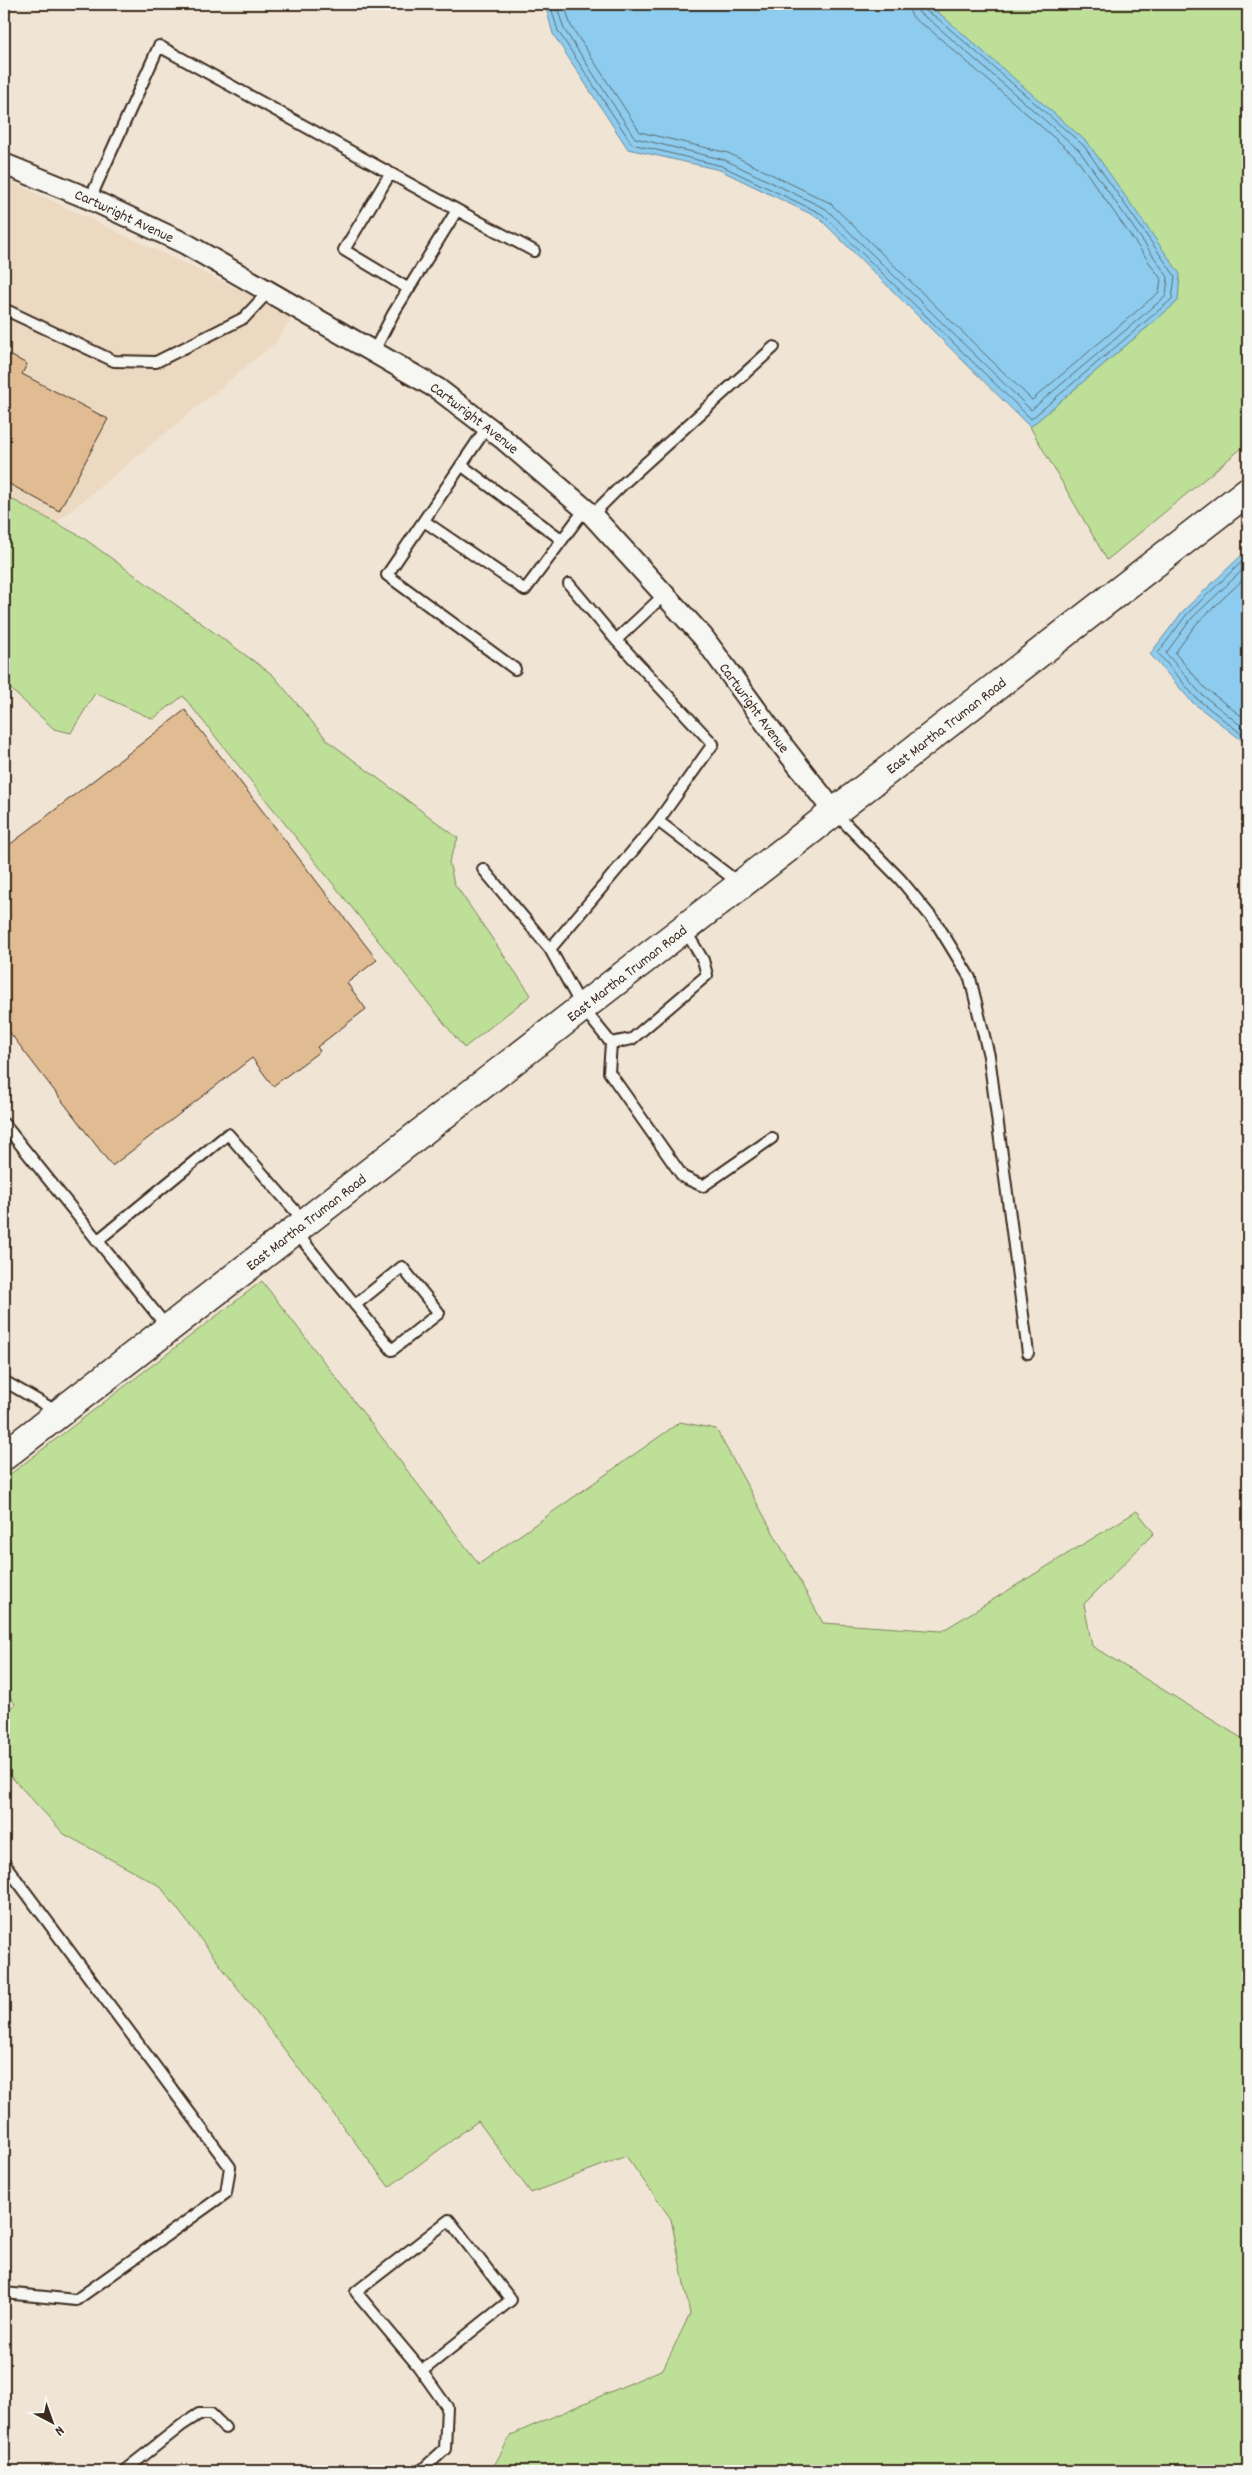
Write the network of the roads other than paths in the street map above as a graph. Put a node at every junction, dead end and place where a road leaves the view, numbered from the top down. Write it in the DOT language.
graph roads {
  1 [pos="4,164"];
  2 [pos="390,174"];
  3 [pos="90,199"];
  4 [pos="457,210"];
  5 [pos="534,251"];
  6 [pos="408,289"];
  7 [pos="270,290"];
  8 [pos="4,309"];
  9 [pos="774,347"];
  10 [pos="374,351"];
  11 [pos="488,427"];
  12 [pos="461,465"];
  13 [pos="1248,491"];
  14 [pos="589,512"];
  15 [pos="424,521"];
  16 [pos="561,540"];
  17 [pos="569,584"];
  18 [pos="664,596"];
  19 [pos="616,640"];
  20 [pos="515,669"];
  21 [pos="836,813"];
  22 [pos="658,821"];
  23 [pos="483,869"];
  24 [pos="742,885"];
  25 [pos="684,929"];
  26 [pos="550,949"];
  27 [pos="582,1007"];
  28 [pos="611,1043"];
  29 [pos="4,1124"];
  30 [pos="772,1138"];
  31 [pos="300,1226"];
  32 [pos="96,1241"];
  33 [pos="355,1305"];
  34 [pos="168,1328"];
  35 [pos="1028,1353"];
  36 [pos="4,1381"];
  37 [pos="59,1413"];
  38 [pos="4,1456"];
  39 [pos="4,1863"];
  40 [pos="4,2294"];
  41 [pos="422,2372"];
  42 [pos="225,2428"];
  43 [pos="124,2471"];
  44 [pos="421,2471"];
  1 -- 3 [label="street, Cartwright Avenue"];
  2 -- 3 [label="lane"];
  2 -- 4 [label="lane"];
  2 -- 6 [label="lane"];
  3 -- 7 [label="street, Cartwright Avenue"];
  4 -- 5 [label="lane"];
  4 -- 6 [label="lane"];
  6 -- 10 [label="lane"];
  7 -- 8 [label="lane"];
  7 -- 10 [label="street, Cartwright Avenue"];
  9 -- 14 [label="lane"];
  10 -- 11 [label="street, Cartwright Avenue"];
  11 -- 12 [label="lane"];
  11 -- 14 [label="street, Cartwright Avenue"];
  12 -- 15 [label="lane"];
  12 -- 16 [label="lane"];
  13 -- 21 [label="main road, East Martha Truman Road"];
  14 -- 16 [label="lane"];
  14 -- 18 [label="street, Cartwright Avenue"];
  15 -- 16 [label="lane"];
  15 -- 20 [label="lane"];
  17 -- 19 [label="lane"];
  18 -- 19 [label="lane"];
  18 -- 21 [label="street, Cartwright Avenue"];
  19 -- 22 [label="lane"];
  21 -- 24 [label="main road, East Martha Truman Road"];
  21 -- 35 [label="lane"];
  22 -- 24 [label="lane"];
  22 -- 26 [label="lane"];
  23 -- 26 [label="lane"];
  24 -- 25 [label="main road, East Martha Truman Road"];
  25 -- 27 [label="main road, East Martha Truman Road"];
  25 -- 28 [label="lane"];
  26 -- 27 [label="lane"];
  27 -- 28 [label="lane"];
  27 -- 31 [label="main road, East Martha Truman Road"];
  28 -- 30 [label="lane"];
  29 -- 32 [label="lane"];
  31 -- 32 [label="lane"];
  31 -- 33 [label="lane"];
  31 -- 34 [label="main road, East Martha Truman Road"];
  32 -- 34 [label="lane"];
  33 -- 33 [label="lane"];
  34 -- 37 [label="main road, East Martha Truman Road"];
  36 -- 37 [label="lane"];
  37 -- 38 [label="main road, East Martha Truman Road"];
  39 -- 40 [label="lane"];
  41 -- 41 [label="lane"];
  41 -- 44 [label="lane"];
  42 -- 43 [label="lane"];
}
